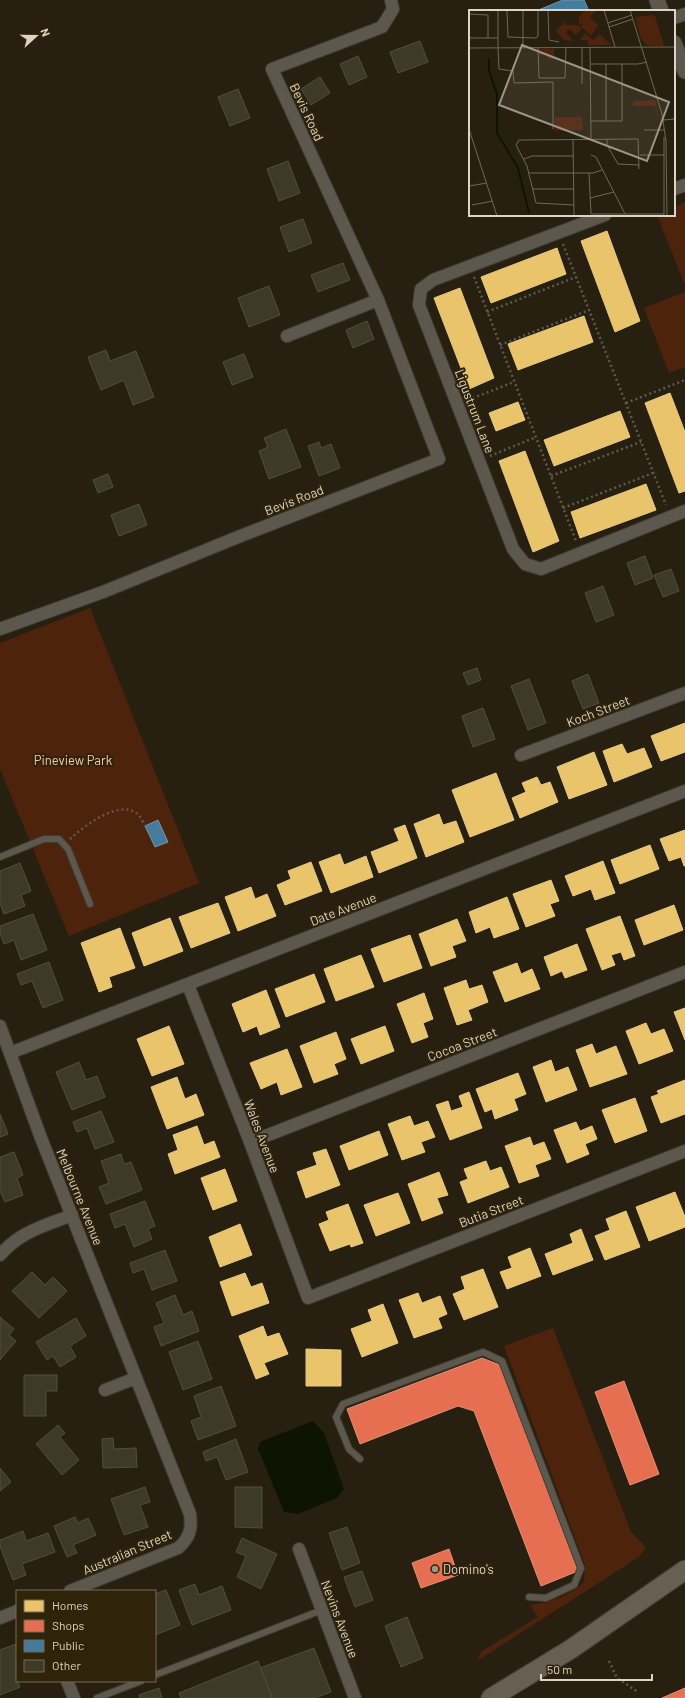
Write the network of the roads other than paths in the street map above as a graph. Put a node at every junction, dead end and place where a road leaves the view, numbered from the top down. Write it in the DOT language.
graph roads {
  1 [pos="391,0"];
  2 [pos="657,0"];
  3 [pos="661,10"];
  4 [pos="685,14"];
  5 [pos="675,18"];
  6 [pos="675,46"];
  7 [pos="685,71"];
  8 [pos="685,185"];
  9 [pos="675,189"];
  10 [pos="602,216"];
  11 [pos="378,300"];
  12 [pos="287,336"];
  13 [pos="685,511"];
  14 [pos="0,629"];
  15 [pos="685,692"];
  16 [pos="521,755"];
  17 [pos="685,791"];
  18 [pos="0,857"];
  19 [pos="90,904"];
  20 [pos="685,972"];
  21 [pos="188,985"];
  22 [pos="0,1026"];
  23 [pos="10,1053"];
  24 [pos="250,1142"];
  25 [pos="685,1150"];
  26 [pos="72,1215"];
  27 [pos="0,1255"];
  28 [pos="308,1298"];
  29 [pos="136,1378"];
  30 [pos="105,1390"];
  31 [pos="360,1459"];
  32 [pos="190,1533"];
  33 [pos="299,1549"];
  34 [pos="685,1570"];
  35 [pos="73,1590"];
  36 [pos="529,1597"];
  37 [pos="322,1610"];
  38 [pos="16,1611"];
  39 [pos="0,1618"];
  40 [pos="156,1676"];
  41 [pos="67,1682"];
  42 [pos="138,1682"];
  43 [pos="74,1698"];
  44 [pos="97,1698"];
  45 [pos="355,1698"];
  46 [pos="491,1698"];
  1 -- 11 [label="street, Bevis Road"];
  2 -- 3 [label="street"];
  4 -- 5 [label="street"];
  6 -- 7 [label="street"];
  8 -- 9 [label="street"];
  10 -- 13 [label="street, Ligustrum Lane"];
  11 -- 12 [label="street"];
  11 -- 14 [label="street, Bevis Road"];
  15 -- 16 [label="street, Koch Street"];
  17 -- 21 [label="street, Date Avenue"];
  18 -- 19 [label="lane"];
  20 -- 24 [label="street, Cocoa Street"];
  21 -- 23 [label="street, Date Avenue"];
  21 -- 24 [label="street, Wales Avenue"];
  22 -- 23 [label="street, Melbourne Avenue"];
  23 -- 26 [label="street, Melbourne Avenue"];
  24 -- 28 [label="street, Wales Avenue"];
  25 -- 28 [label="street, Butia Street"];
  26 -- 27 [label="street"];
  26 -- 29 [label="street, Melbourne Avenue"];
  29 -- 30 [label="street"];
  29 -- 32 [label="street, Melbourne Avenue"];
  31 -- 36 [label="lane"];
  32 -- 35 [label="street, Australian Street"];
  33 -- 37 [label="street, Nevins Avenue"];
  34 -- 46 [label="main road"];
  37 -- 40 [label="lane"];
  37 -- 45 [label="street, Nevins Avenue"];
  38 -- 39 [label="street"];
  41 -- 43 [label="street"];
  42 -- 44 [label="lane"];
}
